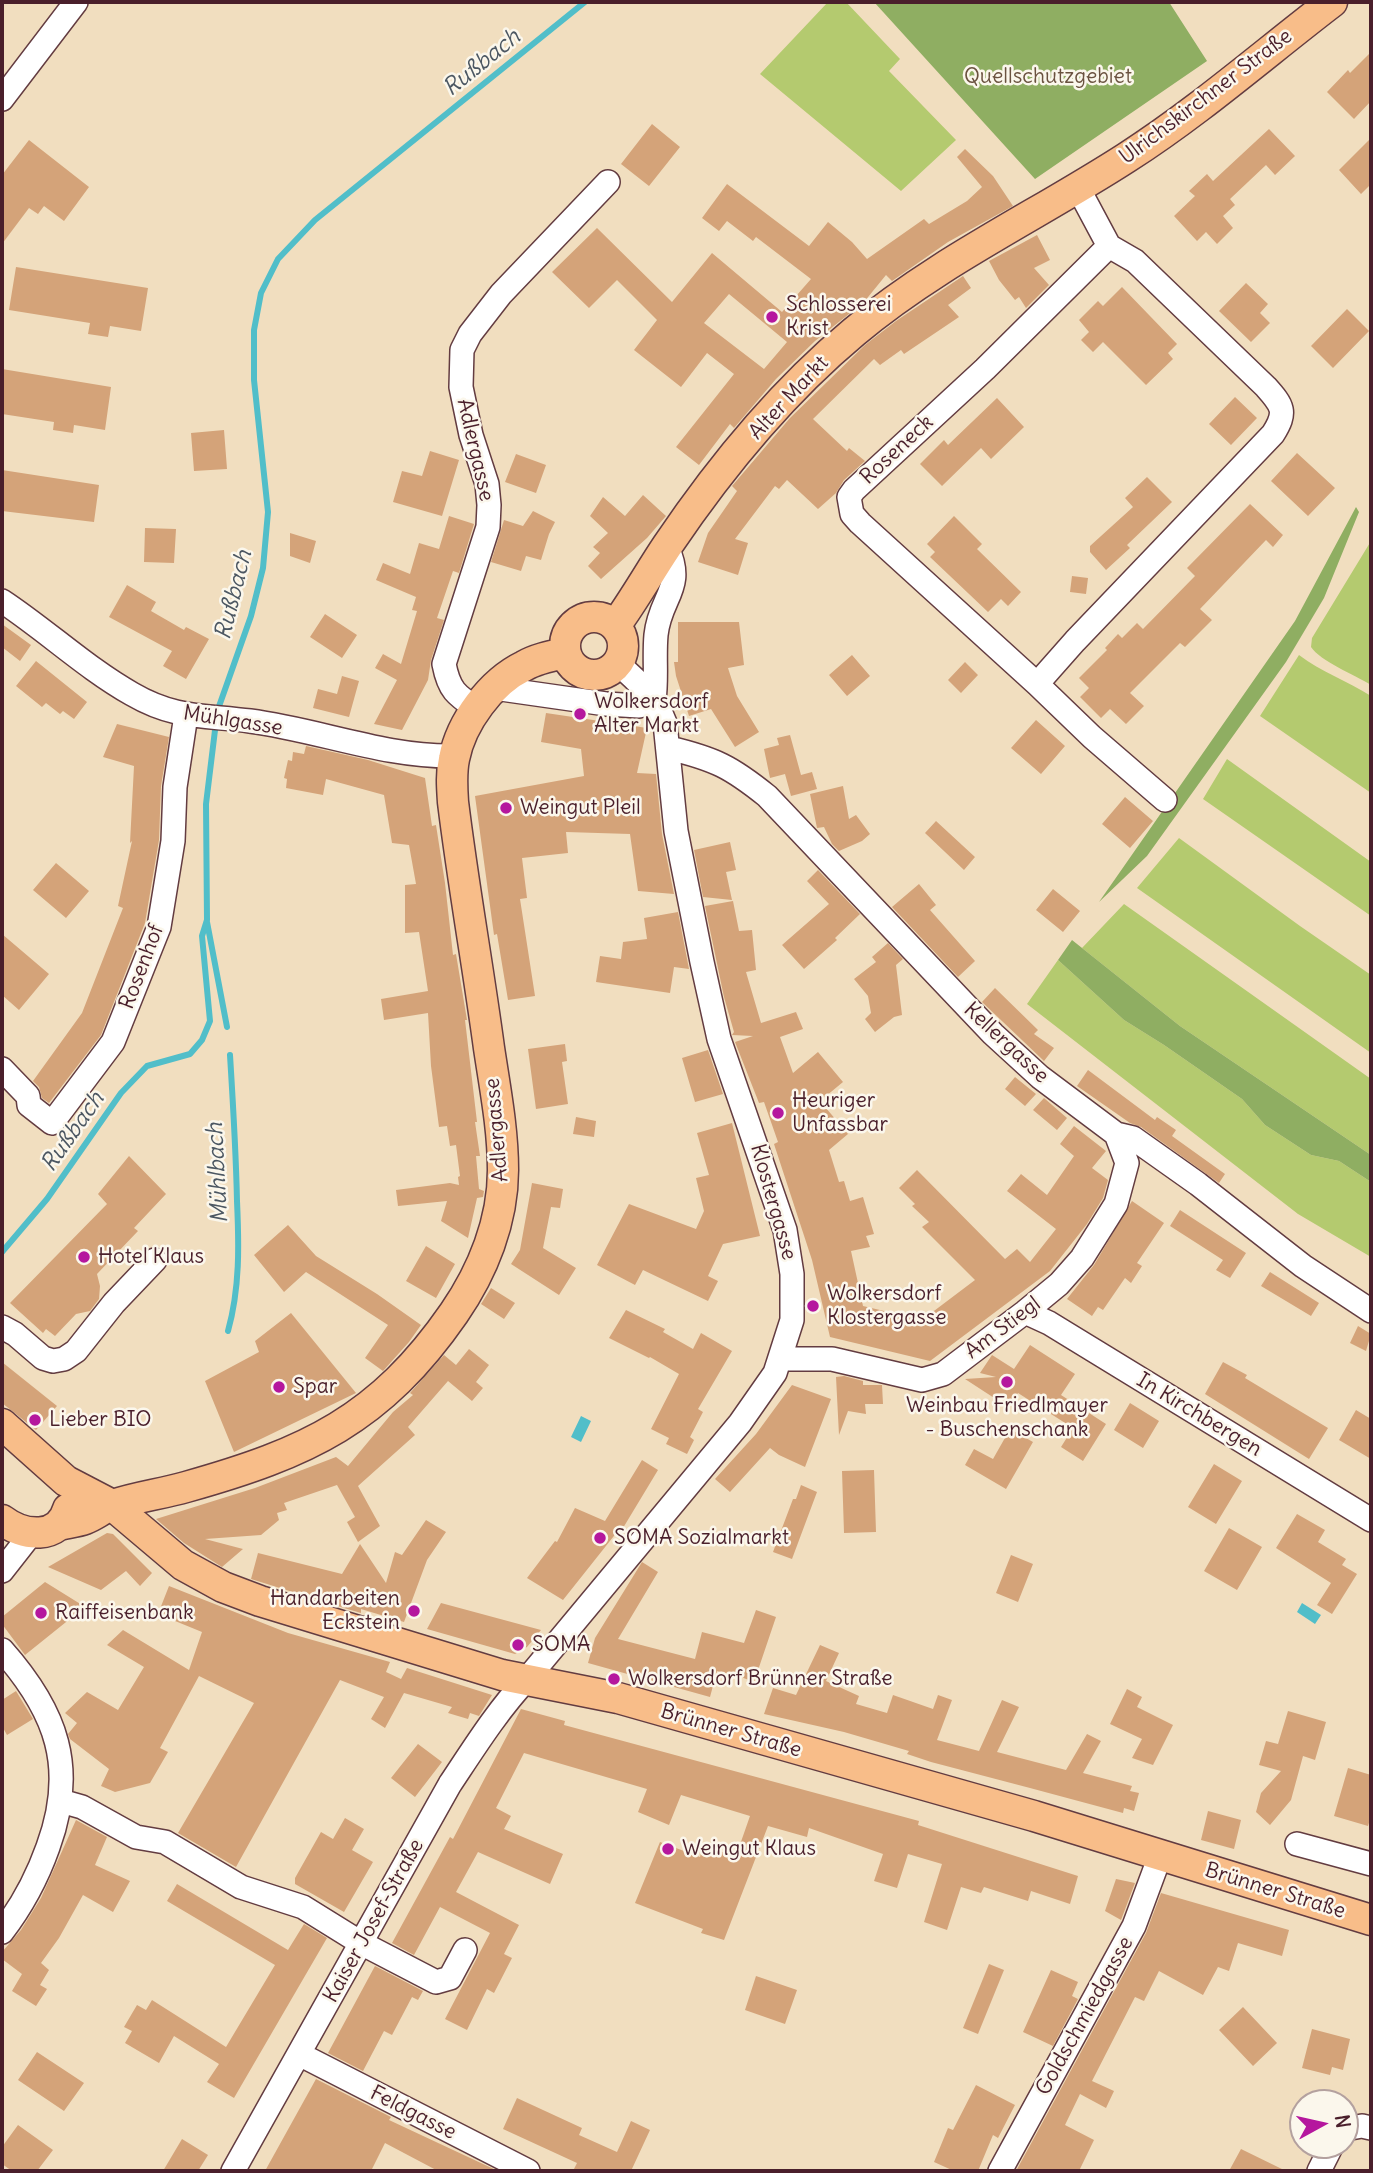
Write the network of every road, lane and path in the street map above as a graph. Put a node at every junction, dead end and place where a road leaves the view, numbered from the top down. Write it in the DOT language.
graph roads {
  1 [pos="76,2"];
  2 [pos="1332,2"];
  3 [pos="2,99"];
  4 [pos="608,182"];
  5 [pos="1079,188"];
  6 [pos="1109,246"];
  7 [pos="667,547"];
  8 [pos="2,601"];
  9 [pos="615,626"];
  10 [pos="565,653"];
  11 [pos="618,664"];
  12 [pos="1037,684"];
  13 [pos="486,698"];
  14 [pos="654,700"];
  15 [pos="190,716"];
  16 [pos="669,748"];
  17 [pos="454,756"];
  18 [pos="1165,800"];
  19 [pos="2,1069"];
  20 [pos="1116,1134"];
  21 [pos="155,1260"];
  22 [pos="1371,1311"];
  23 [pos="1025,1312"];
  24 [pos="2,1328"];
  25 [pos="780,1359"];
  26 [pos="2,1424"];
  27 [pos="66,1481"];
  28 [pos="112,1505"];
  29 [pos="2,1520"];
  30 [pos="1371,1520"];
  31 [pos="45,1529"];
  32 [pos="2,1571"];
  33 [pos="2,1650"];
  34 [pos="527,1679"];
  35 [pos="61,1801"];
  36 [pos="1297,1844"];
  37 [pos="1160,1856"];
  38 [pos="1371,1864"];
  39 [pos="1371,1920"];
  40 [pos="2,1932"];
  41 [pos="362,1943"];
  42 [pos="465,1950"];
  43 [pos="299,2054"];
  44 [pos="233,2171"];
  45 [pos="528,2171"];
  46 [pos="1000,2171"];
  1 -- 3 [label="street"];
  2 -- 5 [label="main road, Ulrichskirchner Straße"];
  4 -- 13 [label="street, Adlergasse"];
  5 -- 6 [label="street"];
  5 -- 7 [label="main road, Alter Markt"];
  6 -- 12 [label="street"];
  6 -- 12 [label="street, Roseneck"];
  7 -- 9 [label="main road, Alter Markt"];
  7 -- 14 [label="street"];
  8 -- 15 [label="street, Mühlgasse"];
  9 -- 10 [label="main road"];
  9 -- 11 [label="main road"];
  10 -- 11 [label="main road"];
  10 -- 13 [label="main road, Adlergasse"];
  11 -- 14 [label="street, Klostergasse"];
  12 -- 18 [label="street, Roseneck"];
  13 -- 14 [label="street"];
  13 -- 17 [label="main road, Adlergasse"];
  14 -- 16 [label="street, Klostergasse"];
  15 -- 17 [label="street, Mühlgasse"];
  15 -- 19 [label="street, Rosenhof"];
  16 -- 20 [label="street, Kellergasse"];
  16 -- 25 [label="street, Klostergasse"];
  17 -- 28 [label="main road, Adlergasse"];
  20 -- 22 [label="street, Kellergasse"];
  20 -- 23 [label="street, Am Stiegl"];
  21 -- 24 [label="street"];
  23 -- 25 [label="street, Am Stiegl"];
  23 -- 30 [label="street, In Kirchbergen"];
  25 -- 34 [label="street, Klostergasse"];
  26 -- 27 [label="main road, Brünner Straße"];
  27 -- 28 [label="main road, Brünner Straße"];
  27 -- 31 [label="main road"];
  28 -- 31 [label="main road, Adlergasse"];
  28 -- 34 [label="main road, Brünner Straße"];
  29 -- 31 [label="main road"];
  31 -- 32 [label="street"];
  33 -- 35 [label="street"];
  34 -- 37 [label="main road, Brünner Straße"];
  34 -- 41 [label="street, Kaiser Josef-Straße"];
  35 -- 40 [label="street"];
  35 -- 41 [label="street"];
  36 -- 38 [label="street"];
  37 -- 39 [label="main road, Brünner Straße"];
  37 -- 46 [label="street, Goldschmiedgasse"];
  41 -- 42 [label="street"];
  41 -- 43 [label="street, Kaiser Josef-Straße"];
  43 -- 44 [label="street, Kaiser Josef-Straße"];
  43 -- 45 [label="street, Feldgasse"];
}
